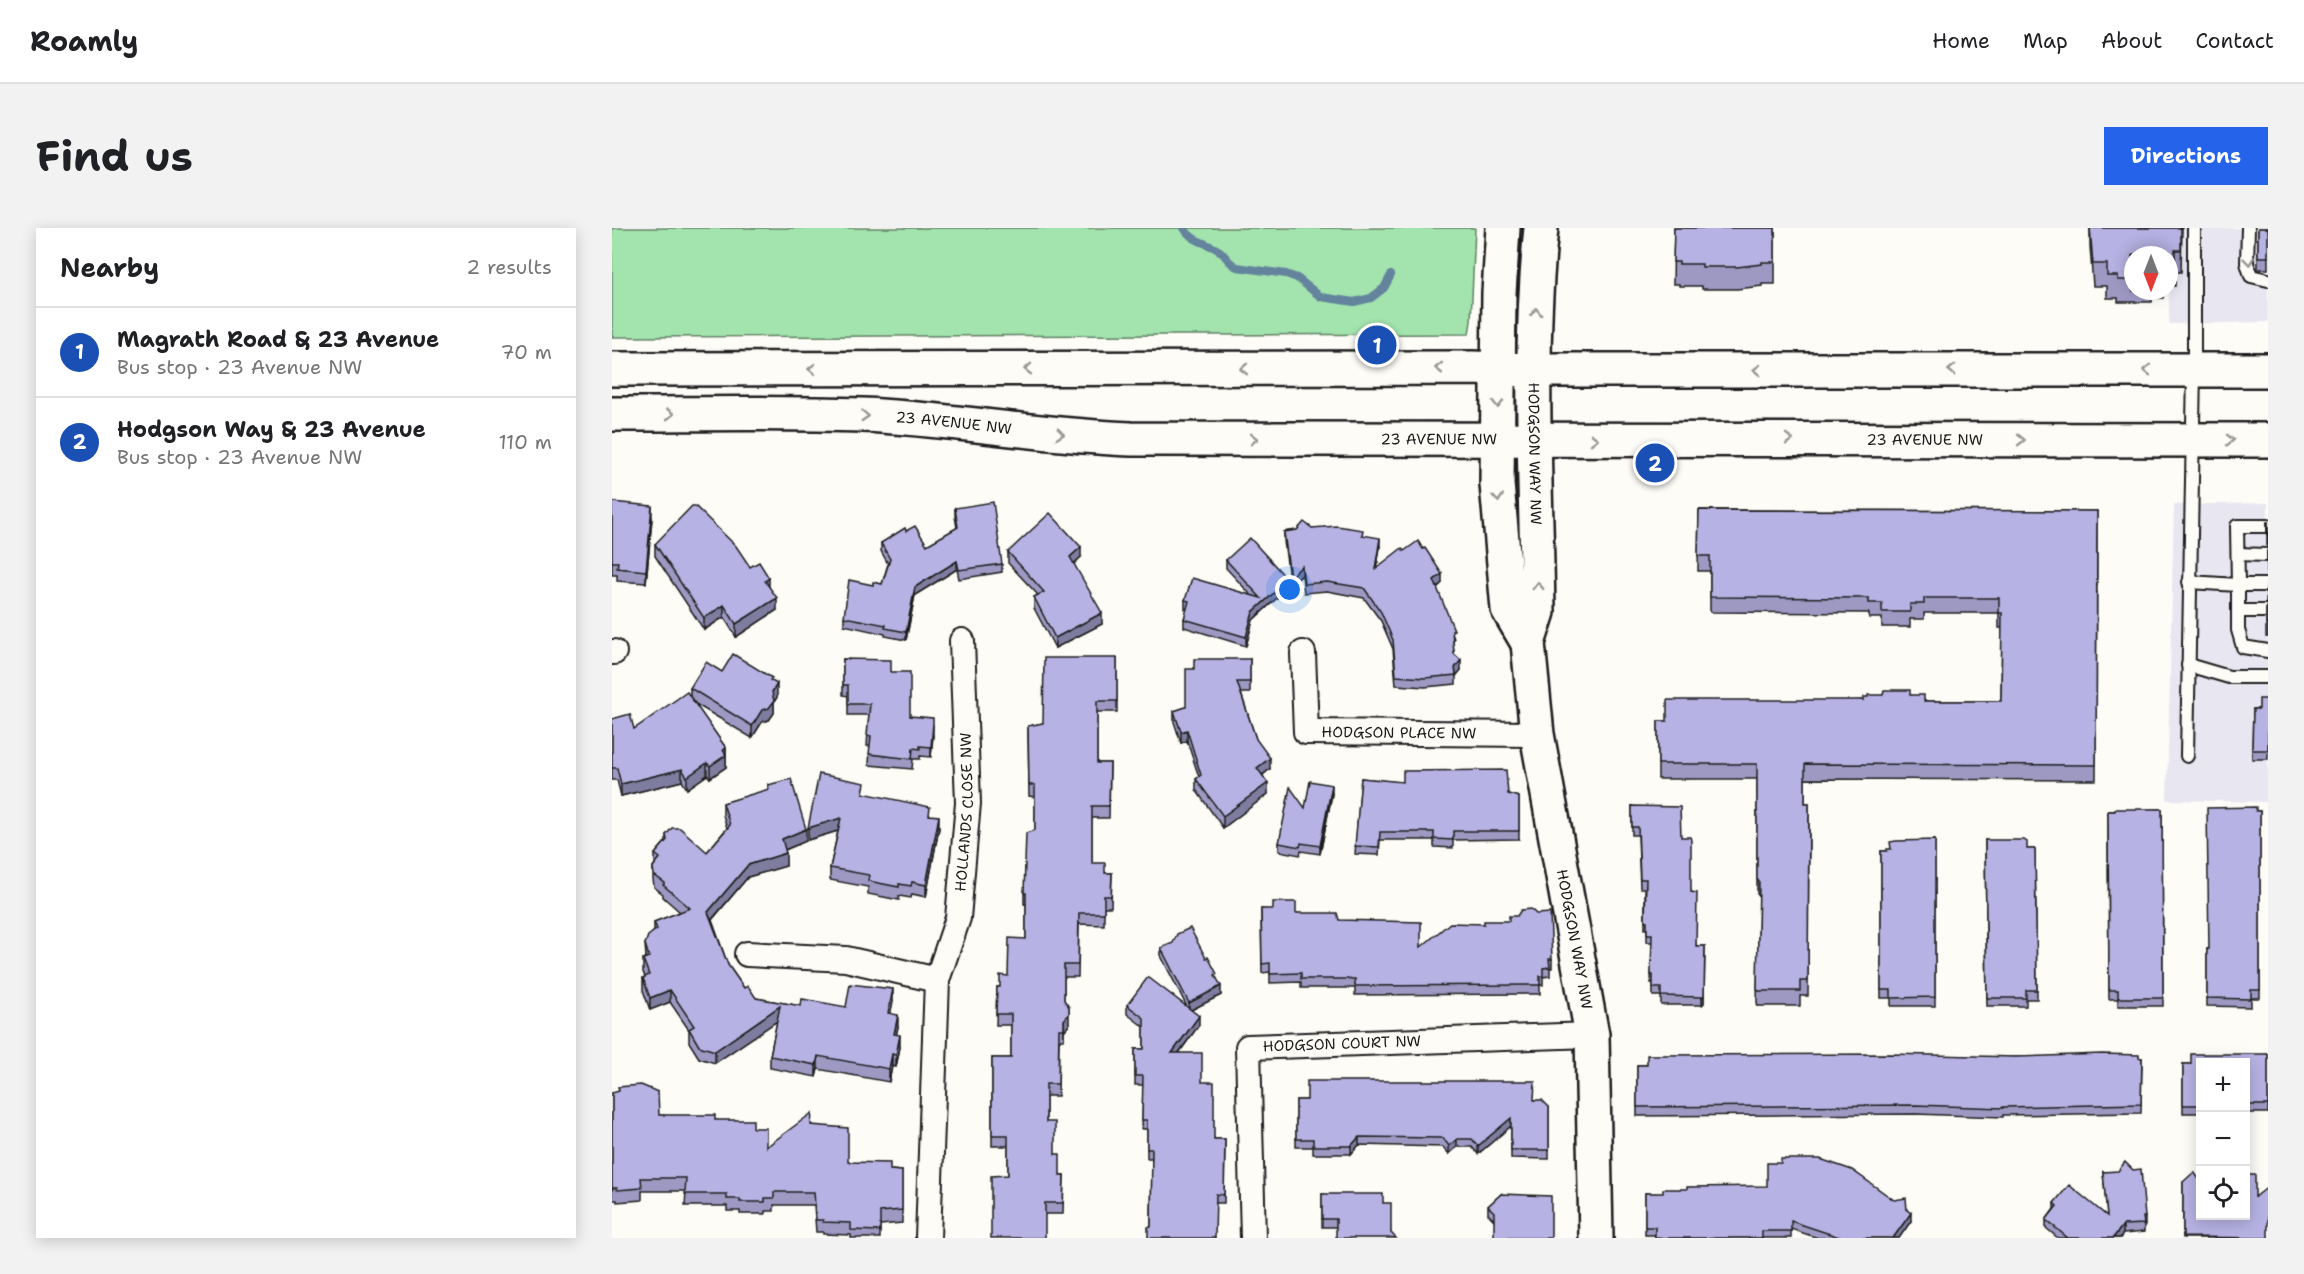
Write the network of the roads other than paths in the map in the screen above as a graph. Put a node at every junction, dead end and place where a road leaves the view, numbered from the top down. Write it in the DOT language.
graph roads {
  1 [pos="1503,228"];
  2 [pos="1541,228"];
  3 [pos="2194,228"];
  4 [pos="2248,228"];
  5 [pos="2268,280"];
  6 [pos="612,369"];
  7 [pos="1498,369"];
  8 [pos="1535,370"];
  9 [pos="2194,370"];
  10 [pos="2268,370"];
  11 [pos="612,414"];
  12 [pos="1497,439"];
  13 [pos="1535,439"];
  14 [pos="2193,440"];
  15 [pos="2268,440"];
  16 [pos="2268,526"];
  17 [pos="2238,554"];
  18 [pos="2267,555"];
  19 [pos="2189,582"];
  20 [pos="2238,585"];
  21 [pos="2267,585"];
  22 [pos="2238,611"];
  23 [pos="2266,611"];
  24 [pos="962,640"];
  25 [pos="1528,643"];
  26 [pos="2268,651"];
  27 [pos="1303,653"];
  28 [pos="2188,664"];
  29 [pos="2268,677"];
  30 [pos="1537,734"];
  31 [pos="2187,756"];
  32 [pos="747,954"];
  33 [pos="936,980"];
  34 [pos="1592,1035"];
  35 [pos="928,1238"];
  36 [pos="1253,1238"];
  37 [pos="1596,1238"];
  1 -- 7 [label="main road, HODGSON WAY NW"];
  8 -- 2 [label="main road, HODGSON WAY NW, one-way"];
  3 -- 9 [label="lane"];
  4 -- 5 [label="lane, one-way"];
  7 -- 6 [label="main road, one-way"];
  7 -- 8 [label="main road"];
  7 -- 12 [label="main road, HODGSON WAY NW, one-way"];
  9 -- 8 [label="main road, one-way"];
  8 -- 13 [label="main road, HODGSON WAY NW"];
  9 -- 10 [label="main road"];
  9 -- 14 [label="lane"];
  11 -- 12 [label="main road, 23 AVENUE NW, one-way"];
  12 -- 13 [label="main road, 23 AVENUE NW"];
  12 -- 25 [label="main road, HODGSON WAY NW, one-way"];
  13 -- 14 [label="main road, 23 AVENUE NW, one-way"];
  25 -- 13 [label="main road, HODGSON WAY NW, one-way"];
  14 -- 15 [label="main road, 23 AVENUE NW, one-way"];
  14 -- 19 [label="lane"];
  16 -- 17 [label="lane"];
  17 -- 18 [label="lane"];
  17 -- 20 [label="lane"];
  19 -- 20 [label="lane"];
  19 -- 28 [label="lane"];
  20 -- 21 [label="lane"];
  20 -- 22 [label="lane"];
  22 -- 23 [label="lane"];
  22 -- 26 [label="lane"];
  24 -- 33 [label="street, HOLLANDS CLOSE NW"];
  25 -- 30 [label="main road, HODGSON WAY NW"];
  27 -- 30 [label="street, HODGSON PLACE NW"];
  28 -- 29 [label="lane"];
  28 -- 31 [label="lane"];
  30 -- 34 [label="main road, HODGSON WAY NW"];
  32 -- 33 [label="street"];
  33 -- 35 [label="street, HOLLANDS CLOSE NW"];
  34 -- 36 [label="street, HODGSON COURT NW"];
  34 -- 37 [label="main road, HODGSON WAY NW"];
}
